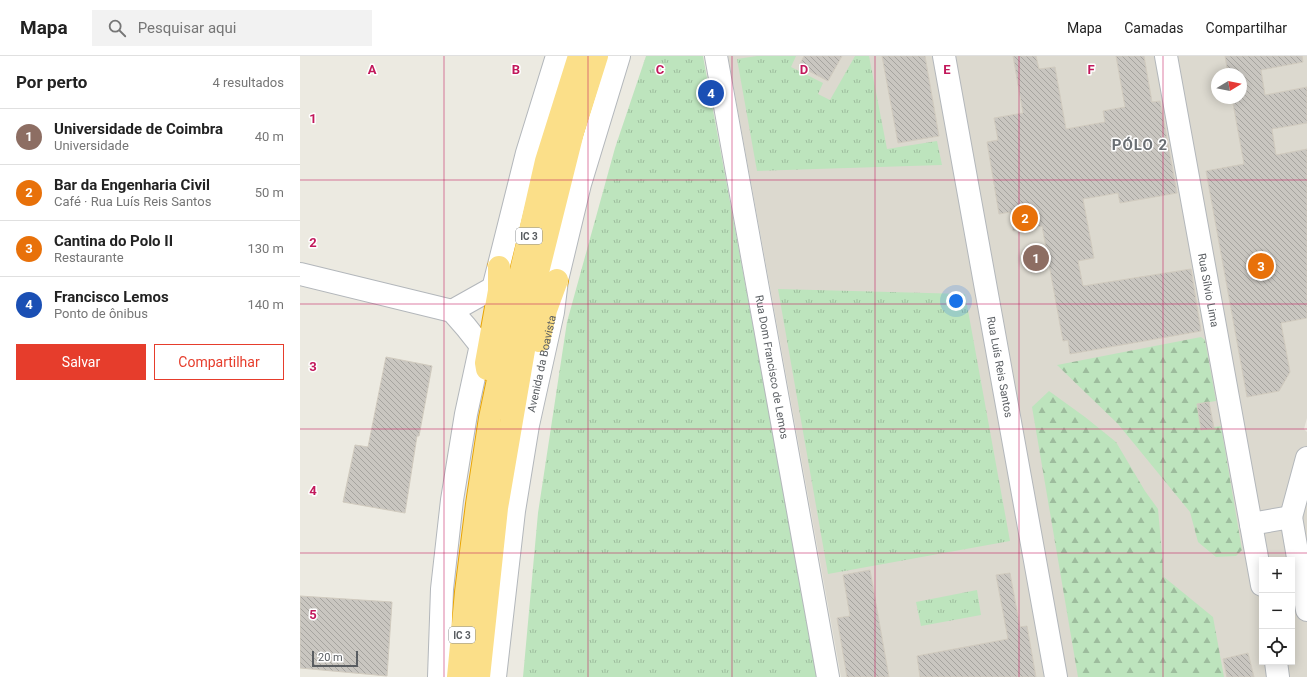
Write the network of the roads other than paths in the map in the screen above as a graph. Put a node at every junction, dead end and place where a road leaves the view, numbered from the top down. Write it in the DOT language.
graph roads {
  1 [pos="557,56"];
  2 [pos="579,56"];
  3 [pos="597,56"];
  4 [pos="619,56"];
  5 [pos="716,56"];
  6 [pos="944,56"];
  7 [pos="1166,56"];
  8 [pos="300,274"];
  9 [pos="496,278"];
  10 [pos="557,280"];
  11 [pos="452,311"];
  12 [pos="481,346"];
  13 [pos="490,418"];
  14 [pos="512,422"];
  15 [pos="1307,458"];
  16 [pos="1291,517"];
  17 [pos="1251,524"];
  18 [pos="1259,568"];
  19 [pos="1307,610"];
  20 [pos="1276,665"];
  21 [pos="439,677"];
  22 [pos="458,677"];
  23 [pos="480,677"];
  24 [pos="494,677"];
  25 [pos="828,677"];
  26 [pos="1056,677"];
  27 [pos="1278,677"];
  1 -- 9 [label="street"];
  2 -- 13 [label="highway, IC 3"];
  3 -- 14 [label="highway, Avenida da Boavista / IC 3"];
  4 -- 10 [label="street, Avenida da Boavista"];
  5 -- 25 [label="street, Rua Dom Francisco de Lemos"];
  6 -- 26 [label="street, Rua Luís Reis Santos"];
  7 -- 17 [label="street, Rua Sílvio Lima"];
  8 -- 11 [label="street"];
  9 -- 11 [label="street"];
  9 -- 12 [label="street"];
  9 -- 13 [label="highway"];
  10 -- 14 [label="highway"];
  10 -- 24 [label="street, Avenida da Boavista"];
  11 -- 12 [label="street"];
  12 -- 21 [label="street"];
  13 -- 22 [label="highway, IC 3"];
  14 -- 23 [label="highway, Avenida da Boavista / IC 3"];
  15 -- 16 [label="street"];
  16 -- 17 [label="street"];
  16 -- 19 [label="street"];
  17 -- 18 [label="street, Rua Sílvio Lima"];
  20 -- 27 [label="street"];
}
